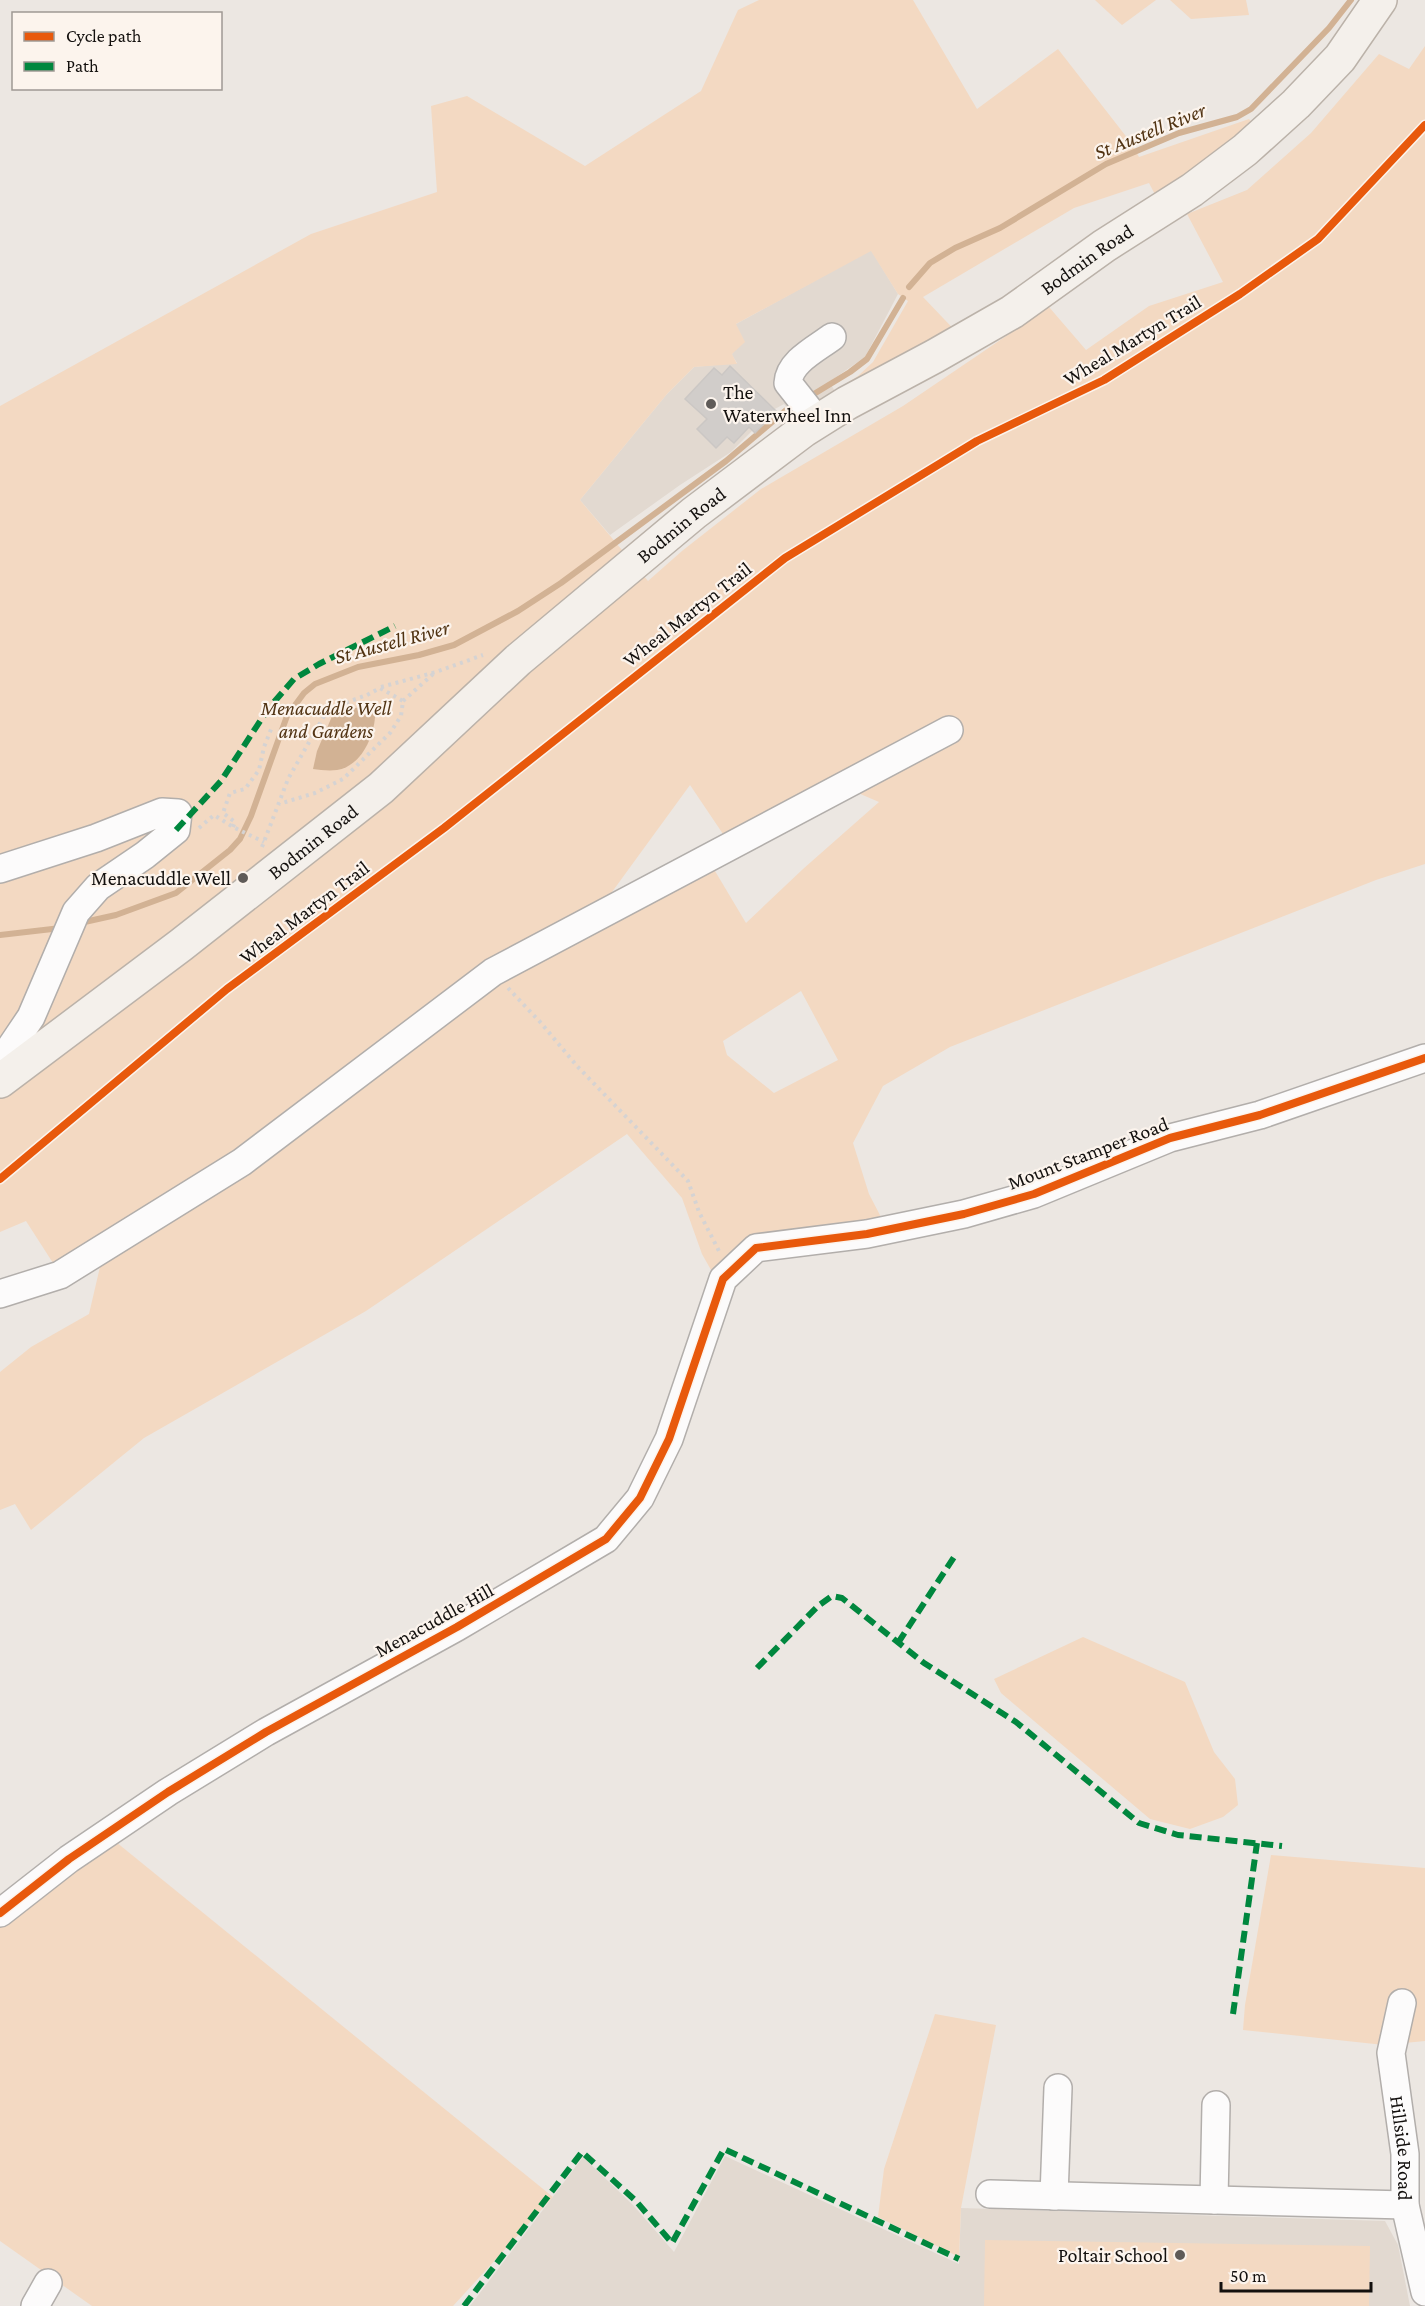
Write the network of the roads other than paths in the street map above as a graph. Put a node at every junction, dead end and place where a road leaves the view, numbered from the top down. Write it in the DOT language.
graph roads {
  1 [pos="1380,0"];
  2 [pos="832,337"];
  3 [pos="808,408"];
  4 [pos="949,730"];
  5 [pos="0,869"];
  6 [pos="1425,1058"];
  7 [pos="0,1063"];
  8 [pos="0,1081"];
  9 [pos="756,1248"];
  10 [pos="0,1294"];
  11 [pos="0,1914"];
  12 [pos="1402,2003"];
  13 [pos="1058,2088"];
  14 [pos="1216,2105"];
  15 [pos="1415,2152"];
  16 [pos="990,2194"];
  17 [pos="1054,2196"];
  18 [pos="1214,2200"];
  19 [pos="1405,2205"];
  20 [pos="48,2283"];
  21 [pos="1425,2292"];
  22 [pos="34,2306"];
  1 -- 3 [label="main road, Bodmin Road"];
  2 -- 3 [label="street"];
  3 -- 8 [label="main road, Bodmin Road"];
  4 -- 10 [label="street"];
  5 -- 7 [label="street"];
  6 -- 9 [label="street, Mount Stamper Road"];
  9 -- 11 [label="street, Menacuddle Hill"];
  12 -- 15 [label="street, Hillside Road"];
  13 -- 17 [label="street"];
  14 -- 18 [label="street"];
  15 -- 19 [label="street, Hillside Road"];
  16 -- 17 [label="street"];
  17 -- 18 [label="street"];
  18 -- 19 [label="street"];
  19 -- 21 [label="street, Hillside Road"];
  20 -- 22 [label="street"];
}
